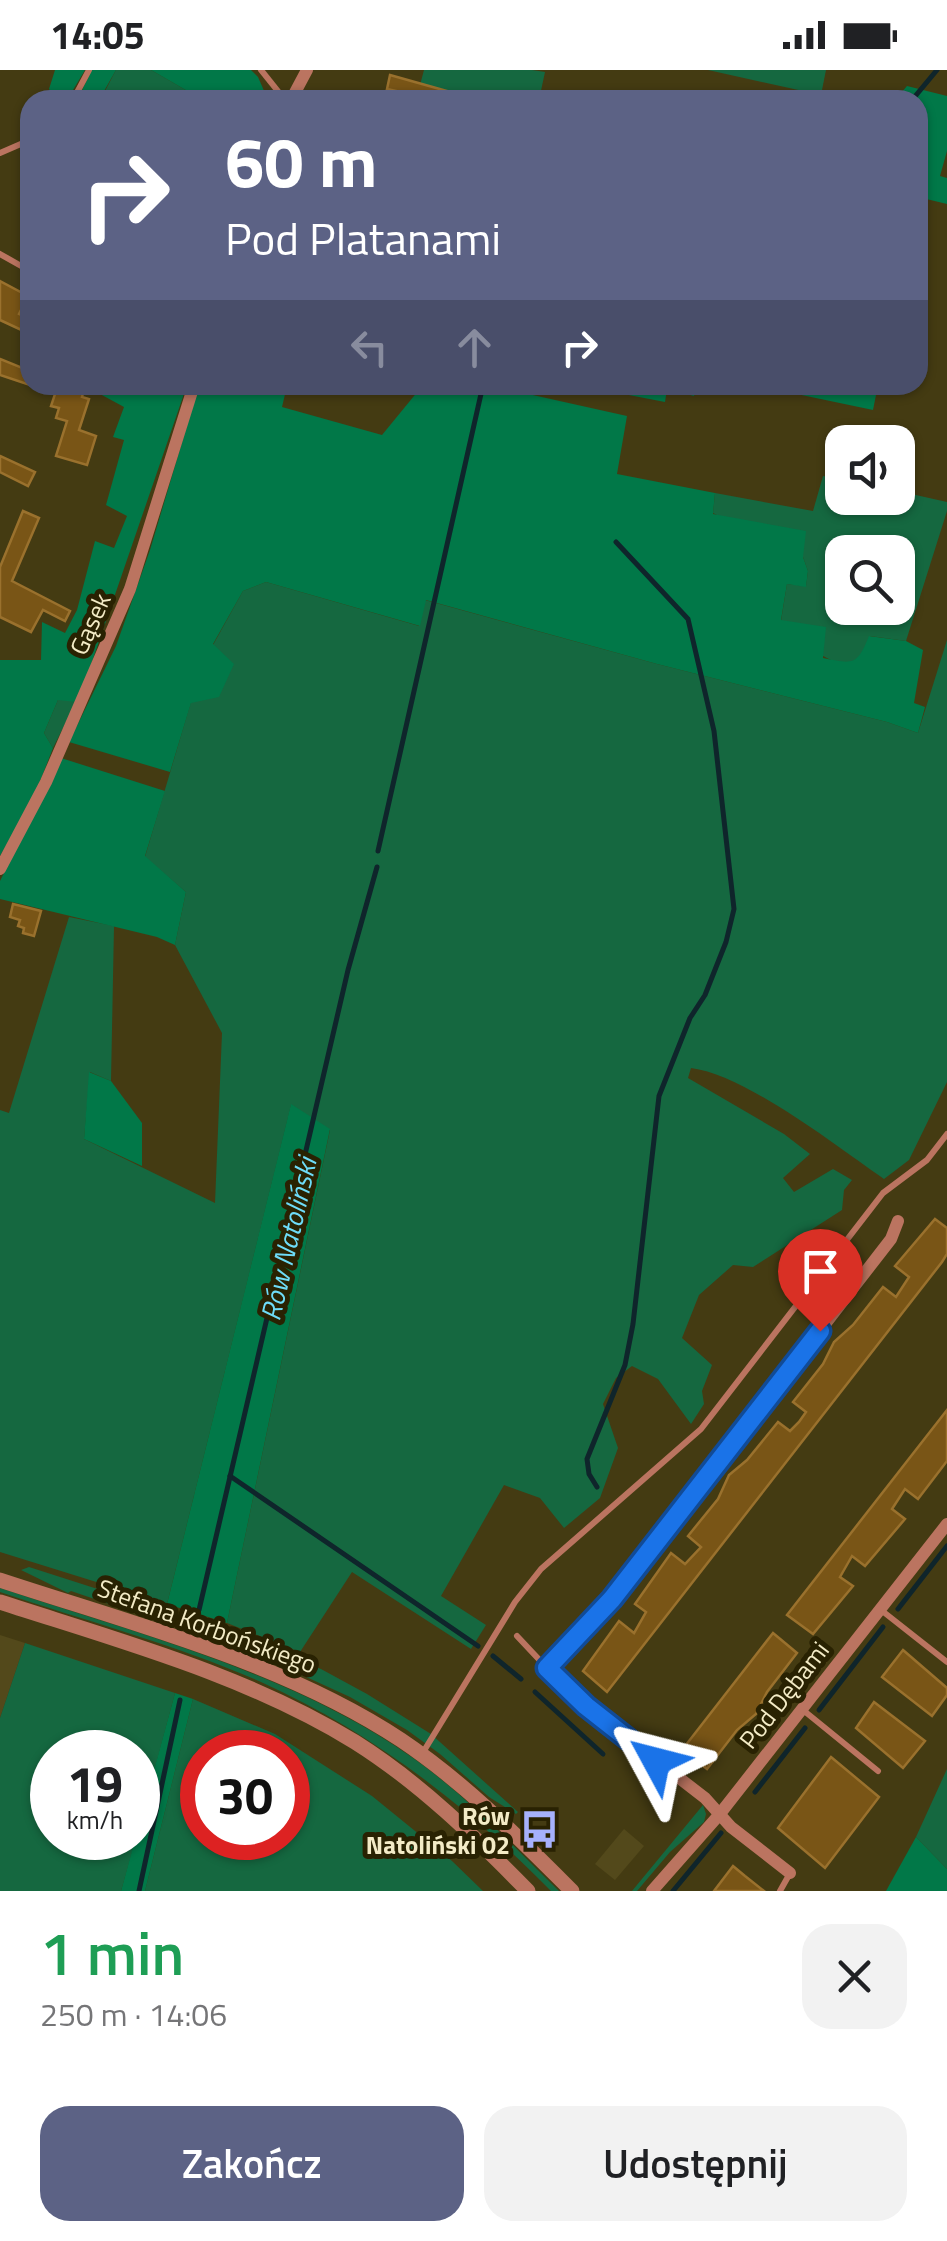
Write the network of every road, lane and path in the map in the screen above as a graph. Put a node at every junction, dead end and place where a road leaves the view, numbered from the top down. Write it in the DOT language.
graph roads {
  1 [pos="261,70"];
  2 [pos="279,90"];
  3 [pos="191,395"];
  4 [pos="0,869"];
  5 [pos="947,1134"];
  6 [pos="898,1222"];
  7 [pos="947,1524"];
  8 [pos="0,1580"];
  9 [pos="0,1602"];
  10 [pos="880,1609"];
  11 [pos="517,1636"];
  12 [pos="947,1662"];
  13 [pos="547,1668"];
  14 [pos="802,1709"];
  15 [pos="422,1755"];
  16 [pos="878,1771"];
  17 [pos="719,1815"];
  18 [pos="790,1873"];
  19 [pos="528,1891"];
  20 [pos="572,1891"];
  21 [pos="652,1891"];
  22 [pos="780,1891"];
  1 -- 2 [label="lane"];
  3 -- 4 [label="street, Gąsek"];
  5 -- 15 [label="lane"];
  6 -- 13 [label="street"];
  7 -- 10 [label="street, Pod Dębami"];
  8 -- 15 [label="street, Stefana Korbońskiego"];
  9 -- 19 [label="street, Stefana Korbońskiego"];
  10 -- 12 [label="lane"];
  10 -- 14 [label="street, Pod Dębami"];
  11 -- 13 [label="lane"];
  13 -- 17 [label="street"];
  14 -- 16 [label="lane"];
  14 -- 17 [label="street, Pod Dębami"];
  15 -- 20 [label="street, Stefana Korbońskiego"];
  17 -- 18 [label="street"];
  17 -- 21 [label="street, Pod Dębami"];
  18 -- 22 [label="lane"];
}
